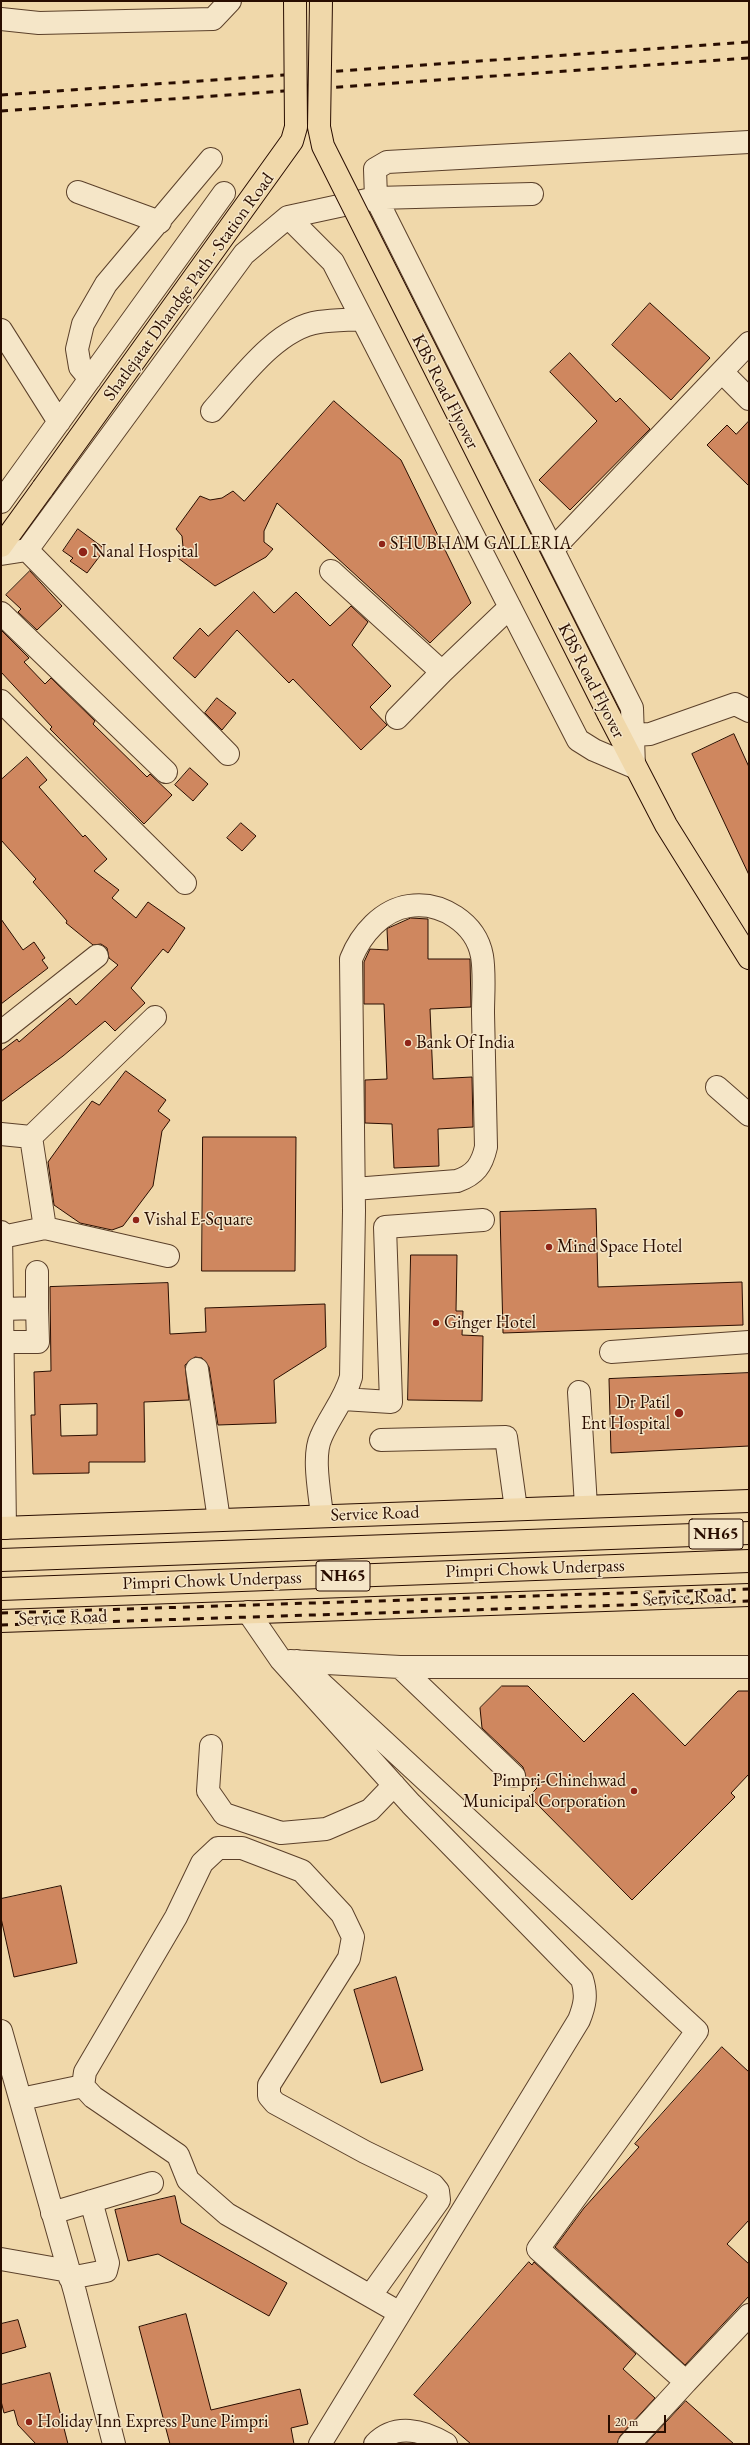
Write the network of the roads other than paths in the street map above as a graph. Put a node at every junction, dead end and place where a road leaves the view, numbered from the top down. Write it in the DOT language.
graph roads {
  1 [pos="230,1"];
  2 [pos="295,1"];
  3 [pos="321,1"];
  4 [pos="213,10"];
  5 [pos="1,19"];
  6 [pos="749,142"];
  7 [pos="211,159"];
  8 [pos="78,192"];
  9 [pos="224,193"];
  10 [pos="532,194"];
  11 [pos="376,198"];
  12 [pos="288,217"];
  13 [pos="160,222"];
  14 [pos="362,319"];
  15 [pos="1,330"];
  16 [pos="749,343"];
  17 [pos="722,372"];
  18 [pos="90,379"];
  19 [pos="749,399"];
  20 [pos="212,411"];
  21 [pos="59,422"];
  22 [pos="1,502"];
  23 [pos="1,546"];
  24 [pos="27,550"];
  25 [pos="553,550"];
  26 [pos="1,554"];
  27 [pos="331,571"];
  28 [pos="510,607"];
  29 [pos="1,612"];
  30 [pos="442,672"];
  31 [pos="1,701"];
  32 [pos="749,711"];
  33 [pos="397,718"];
  34 [pos="634,735"];
  35 [pos="228,754"];
  36 [pos="634,767"];
  37 [pos="166,772"];
  38 [pos="185,884"];
  39 [pos="745,943"];
  40 [pos="97,956"];
  41 [pos="155,1017"];
  42 [pos="1,1032"];
  43 [pos="717,1087"];
  44 [pos="749,1115"];
  45 [pos="1,1134"];
  46 [pos="31,1137"];
  47 [pos="354,1189"];
  48 [pos="483,1220"];
  49 [pos="45,1228"];
  50 [pos="1,1234"];
  51 [pos="168,1256"];
  52 [pos="37,1272"];
  53 [pos="37,1308"];
  54 [pos="3,1309"];
  55 [pos="2,1342"];
  56 [pos="749,1342"];
  57 [pos="611,1352"];
  58 [pos="197,1369"];
  59 [pos="579,1392"];
  60 [pos="343,1399"];
  61 [pos="380,1440"];
  62 [pos="749,1501"];
  63 [pos="586,1506"];
  64 [pos="516,1509"];
  65 [pos="322,1516"];
  66 [pos="219,1520"];
  67 [pos="3,1528"];
  68 [pos="749,1533"];
  69 [pos="1,1560"];
  70 [pos="749,1561"];
  71 [pos="1,1589"];
  72 [pos="749,1596"];
  73 [pos="248,1612"];
  74 [pos="1,1620"];
  75 [pos="289,1661"];
  76 [pos="400,1667"];
  77 [pos="749,1667"];
  78 [pos="211,1746"];
  79 [pos="514,1776"];
  80 [pos="394,1785"];
  81 [pos="1,2031"];
  82 [pos="6,2065"];
  83 [pos="83,2086"];
  84 [pos="20,2099"];
  85 [pos="152,2183"];
  86 [pos="91,2201"];
  87 [pos="52,2213"];
  88 [pos="1,2259"];
  89 [pos="70,2275"];
  90 [pos="371,2295"];
  91 [pos="400,2313"];
  92 [pos="749,2315"];
  93 [pos="686,2382"];
  94 [pos="114,2444"];
  95 [pos="320,2444"];
  96 [pos="374,2444"];
  97 [pos="446,2444"];
  98 [pos="629,2444"];
  1 -- 4 [label="street"];
  2 -- 23 [label="main road, Shatlejatat Dhandge Path - Station Road, bridge"];
  3 -- 36 [label="main road, KBS Road Flyover, bridge"];
  4 -- 5 [label="street"];
  6 -- 11 [label="street"];
  7 -- 13 [label="street"];
  8 -- 13 [label="street"];
  9 -- 18 [label="street"];
  10 -- 11 [label="street"];
  11 -- 12 [label="street"];
  11 -- 25 [label="street"];
  12 -- 14 [label="street"];
  12 -- 24 [label="street"];
  13 -- 18 [label="street"];
  14 -- 20 [label="street"];
  14 -- 28 [label="street"];
  15 -- 21 [label="street"];
  16 -- 17 [label="street"];
  17 -- 19 [label="street"];
  17 -- 25 [label="street"];
  18 -- 21 [label="street"];
  21 -- 22 [label="street"];
  24 -- 26 [label="street"];
  24 -- 35 [label="street"];
  25 -- 34 [label="street"];
  27 -- 30 [label="street"];
  28 -- 30 [label="street"];
  28 -- 36 [label="street"];
  29 -- 37 [label="street"];
  30 -- 33 [label="street"];
  31 -- 38 [label="street"];
  32 -- 34 [label="street"];
  34 -- 36 [label="street"];
  36 -- 39 [label="main road, KBS Road Flyover"];
  40 -- 42 [label="street"];
  41 -- 46 [label="street"];
  43 -- 44 [label="street"];
  45 -- 46 [label="street"];
  46 -- 49 [label="street"];
  47 -- 47 [label="street"];
  47 -- 60 [label="street"];
  48 -- 60 [label="street"];
  49 -- 50 [label="street"];
  49 -- 51 [label="street"];
  50 -- 54 [label="street"];
  52 -- 53 [label="street"];
  53 -- 54 [label="street"];
  53 -- 55 [label="street"];
  54 -- 55 [label="street"];
  55 -- 67 [label="street"];
  56 -- 57 [label="street"];
  58 -- 66 [label="street"];
  59 -- 63 [label="street"];
  60 -- 65 [label="street"];
  61 -- 64 [label="street"];
  62 -- 63 [label="main road, Service Road"];
  63 -- 64 [label="main road, Service Road"];
  64 -- 65 [label="main road, Service Road"];
  65 -- 66 [label="main road, Service Road"];
  66 -- 67 [label="main road, Service Road"];
  68 -- 69 [label="main road, Pimpri Chowk Underpass / NH65"];
  70 -- 71 [label="main road, Pimpri Chowk Underpass / NH65"];
  72 -- 73 [label="main road, Service Road"];
  73 -- 74 [label="main road, Service Road"];
  73 -- 75 [label="street"];
  75 -- 76 [label="street"];
  75 -- 80 [label="street"];
  75 -- 93 [label="street"];
  76 -- 77 [label="street"];
  76 -- 79 [label="street"];
  78 -- 80 [label="street"];
  80 -- 91 [label="street"];
  81 -- 82 [label="street"];
  82 -- 84 [label="street"];
  83 -- 84 [label="street"];
  83 -- 90 [label="street"];
  83 -- 90 [label="street"];
  84 -- 87 [label="street"];
  85 -- 86 [label="street"];
  86 -- 87 [label="street"];
  86 -- 89 [label="street"];
  87 -- 89 [label="street"];
  88 -- 89 [label="street"];
  89 -- 94 [label="street"];
  90 -- 91 [label="street"];
  91 -- 95 [label="street"];
  92 -- 93 [label="street"];
  93 -- 98 [label="street"];
  96 -- 97 [label="street"];
}
